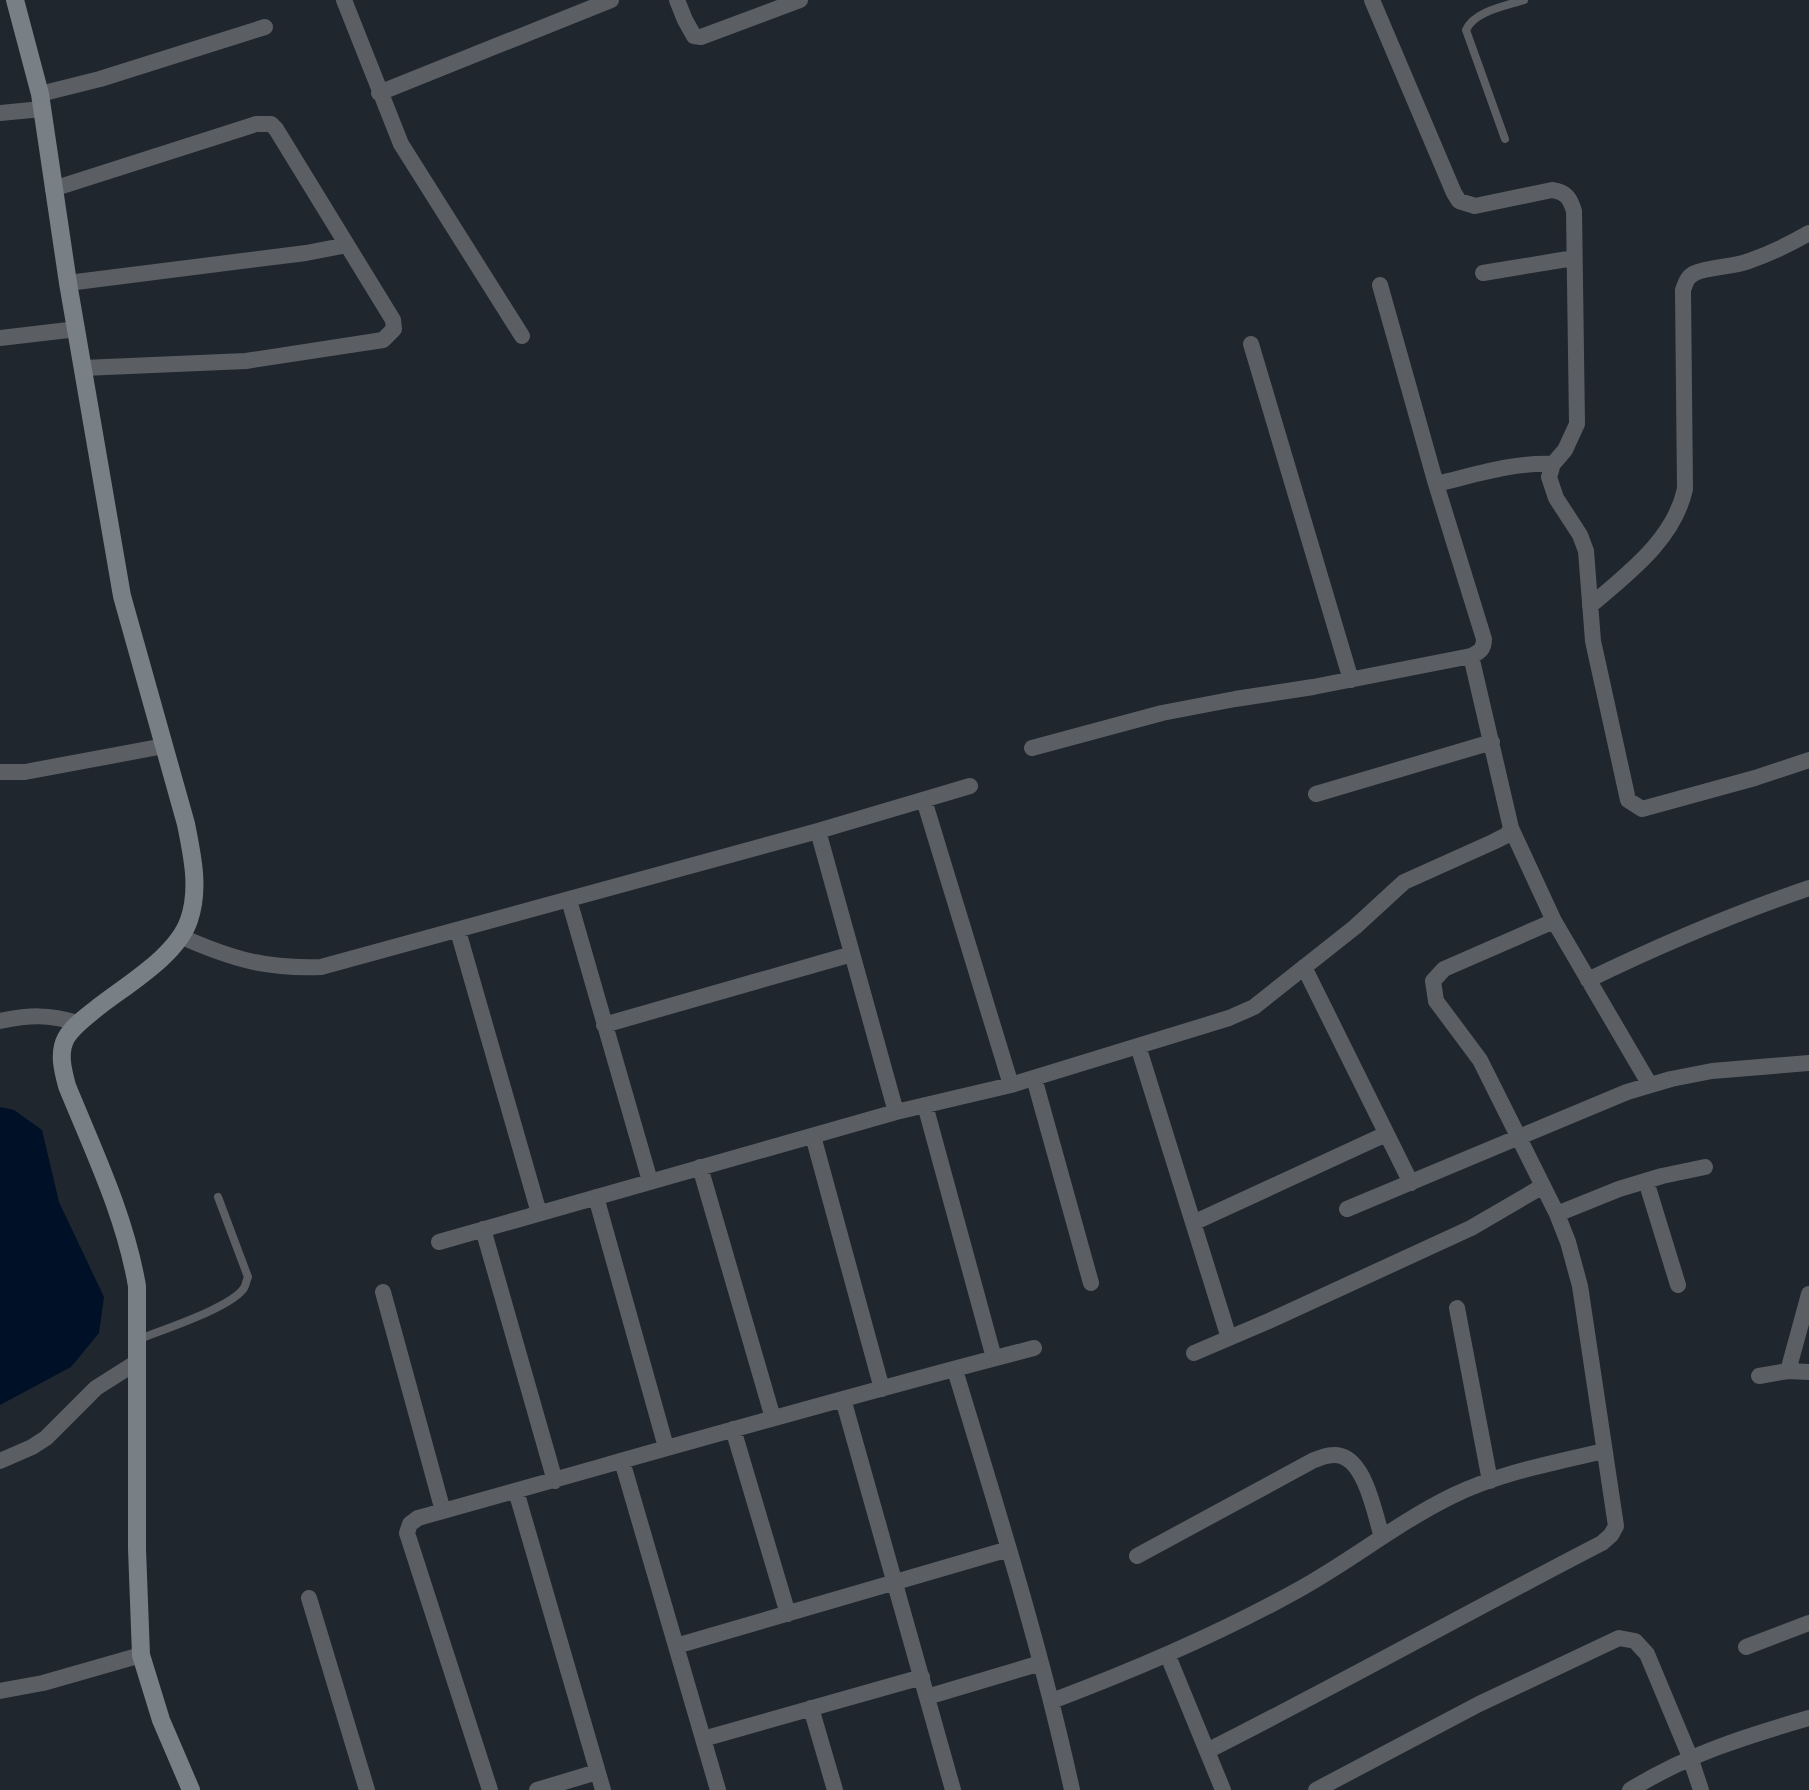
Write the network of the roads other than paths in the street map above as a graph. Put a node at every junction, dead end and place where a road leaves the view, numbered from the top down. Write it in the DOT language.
graph roads {
  1 [pos="15,0"];
  2 [pos="344,0"];
  3 [pos="611,0"];
  4 [pos="677,0"];
  5 [pos="800,0"];
  6 [pos="1372,0"];
  7 [pos="1524,0"];
  8 [pos="265,27"];
  9 [pos="379,93"];
  10 [pos="41,101"];
  11 [pos="0,113"];
  12 [pos="1505,139"];
  13 [pos="54,189"];
  14 [pos="1809,233"];
  15 [pos="347,245"];
  16 [pos="1574,258"];
  17 [pos="1483,273"];
  18 [pos="68,283"];
  19 [pos="1380,285"];
  20 [pos="77,329"];
  21 [pos="522,336"];
  22 [pos="0,338"];
  23 [pos="1251,344"];
  24 [pos="83,368"];
  25 [pos="1553,464"];
  26 [pos="1436,484"];
  27 [pos="1590,606"];
  28 [pos="1471,656"];
  29 [pos="1351,680"];
  30 [pos="1492,742"];
  31 [pos="164,746"];
  32 [pos="1032,748"];
  33 [pos="1809,760"];
  34 [pos="0,772"];
  35 [pos="970,786"];
  36 [pos="1316,794"];
  37 [pos="924,800"];
  38 [pos="1511,828"];
  39 [pos="818,831"];
  40 [pos="1809,888"];
  41 [pos="569,900"];
  42 [pos="1554,921"];
  43 [pos="458,931"];
  44 [pos="182,937"];
  45 [pos="852,954"];
  46 [pos="1304,967"];
  47 [pos="1588,980"];
  48 [pos="0,1021"];
  49 [pos="78,1023"];
  50 [pos="604,1025"];
  51 [pos="1138,1046"];
  52 [pos="1809,1063"];
  53 [pos="1034,1078"];
  54 [pos="1011,1084"];
  55 [pos="1650,1085"];
  56 [pos="925,1105"];
  57 [pos="897,1112"];
  58 [pos="1386,1134"];
  59 [pos="813,1136"];
  60 [pos="1520,1138"];
  61 [pos="700,1167"];
  62 [pos="1705,1167"];
  63 [pos="650,1181"];
  64 [pos="1646,1181"];
  65 [pos="1410,1183"];
  66 [pos="1543,1186"];
  67 [pos="218,1197"];
  68 [pos="596,1197"];
  69 [pos="1347,1209"];
  70 [pos="539,1213"];
  71 [pos="1557,1214"];
  72 [pos="1193,1223"];
  73 [pos="483,1229"];
  74 [pos="439,1242"];
  75 [pos="1091,1283"];
  76 [pos="1678,1285"];
  77 [pos="383,1292"];
  78 [pos="1809,1294"];
  79 [pos="1457,1308"];
  80 [pos="1229,1338"];
  81 [pos="136,1340"];
  82 [pos="1034,1348"];
  83 [pos="1194,1353"];
  84 [pos="994,1358"];
  85 [pos="136,1362"];
  86 [pos="955,1370"];
  87 [pos="1788,1371"];
  88 [pos="1809,1372"];
  89 [pos="1759,1376"];
  90 [pos="882,1389"];
  91 [pos="843,1399"];
  92 [pos="773,1418"];
  93 [pos="733,1429"];
  94 [pos="666,1447"];
  95 [pos="1604,1451"];
  96 [pos="0,1461"];
  97 [pos="622,1461"];
  98 [pos="555,1481"];
  99 [pos="1490,1481"];
  100 [pos="516,1491"];
  101 [pos="443,1511"];
  102 [pos="1382,1537"];
  103 [pos="1009,1549"];
  104 [pos="1137,1556"];
  105 [pos="896,1583"];
  106 [pos="309,1598"];
  107 [pos="788,1614"];
  108 [pos="1809,1623"];
  109 [pos="676,1646"];
  110 [pos="1746,1647"];
  111 [pos="141,1656"];
  112 [pos="1168,1656"];
  113 [pos="1041,1662"];
  114 [pos="922,1677"];
  115 [pos="0,1691"];
  116 [pos="928,1698"];
  117 [pos="1052,1701"];
  118 [pos="811,1708"];
  119 [pos="1809,1718"];
  120 [pos="703,1739"];
  121 [pos="1207,1751"];
  122 [pos="1690,1757"];
  123 [pos="597,1772"];
  124 [pos="191,1790"];
  125 [pos="367,1790"];
  126 [pos="490,1790"];
  127 [pos="537,1790"];
  128 [pos="603,1790"];
  129 [pos="718,1790"];
  130 [pos="835,1790"];
  131 [pos="953,1790"];
  132 [pos="1072,1790"];
  133 [pos="1223,1790"];
  134 [pos="1316,1790"];
  135 [pos="1630,1790"];
  136 [pos="1701,1790"];
  1 -- 10 [label="street"];
  2 -- 9 [label="street"];
  3 -- 9 [label="street"];
  4 -- 5 [label="street"];
  6 -- 16 [label="street"];
  7 -- 12 [label="lane"];
  8 -- 10 [label="street"];
  9 -- 21 [label="street"];
  10 -- 11 [label="street"];
  10 -- 13 [label="street"];
  13 -- 15 [label="street"];
  13 -- 18 [label="street"];
  14 -- 27 [label="street"];
  15 -- 18 [label="street"];
  15 -- 24 [label="street"];
  16 -- 17 [label="street"];
  16 -- 25 [label="street"];
  18 -- 20 [label="street"];
  19 -- 26 [label="street"];
  20 -- 22 [label="street"];
  20 -- 24 [label="street"];
  23 -- 29 [label="street"];
  24 -- 31 [label="street"];
  25 -- 26 [label="street"];
  25 -- 27 [label="street"];
  26 -- 28 [label="street"];
  27 -- 33 [label="street"];
  28 -- 29 [label="street"];
  28 -- 30 [label="street"];
  29 -- 32 [label="street"];
  30 -- 36 [label="street"];
  30 -- 38 [label="street"];
  31 -- 34 [label="street"];
  31 -- 44 [label="street"];
  35 -- 37 [label="street"];
  37 -- 39 [label="street"];
  37 -- 54 [label="street"];
  38 -- 42 [label="street"];
  38 -- 46 [label="street"];
  39 -- 41 [label="street"];
  39 -- 45 [label="street"];
  40 -- 47 [label="street"];
  41 -- 43 [label="street"];
  41 -- 50 [label="street"];
  42 -- 47 [label="street"];
  42 -- 60 [label="street"];
  43 -- 44 [label="street"];
  43 -- 70 [label="street"];
  44 -- 49 [label="street"];
  45 -- 50 [label="street"];
  45 -- 57 [label="street"];
  46 -- 51 [label="street"];
  46 -- 58 [label="street"];
  47 -- 55 [label="street"];
  48 -- 49 [label="street"];
  49 -- 81 [label="street"];
  50 -- 63 [label="street"];
  51 -- 53 [label="street"];
  51 -- 72 [label="street"];
  52 -- 55 [label="street"];
  53 -- 54 [label="street"];
  53 -- 75 [label="street"];
  54 -- 56 [label="street"];
  55 -- 60 [label="street"];
  56 -- 57 [label="street"];
  56 -- 84 [label="street"];
  57 -- 59 [label="street"];
  58 -- 65 [label="street"];
  58 -- 72 [label="street"];
  59 -- 61 [label="street"];
  59 -- 90 [label="street"];
  60 -- 65 [label="street"];
  60 -- 66 [label="street"];
  61 -- 63 [label="street"];
  61 -- 92 [label="street"];
  62 -- 64 [label="street"];
  63 -- 68 [label="street"];
  64 -- 71 [label="street"];
  64 -- 76 [label="street"];
  65 -- 69 [label="street"];
  66 -- 71 [label="street"];
  66 -- 80 [label="street"];
  67 -- 81 [label="lane"];
  68 -- 70 [label="street"];
  68 -- 94 [label="street"];
  70 -- 73 [label="street"];
  71 -- 95 [label="street"];
  72 -- 80 [label="street"];
  73 -- 74 [label="street"];
  73 -- 98 [label="street"];
  77 -- 101 [label="street"];
  78 -- 87 [label="street"];
  79 -- 99 [label="street"];
  80 -- 83 [label="street"];
  81 -- 85 [label="street"];
  82 -- 84 [label="street"];
  84 -- 86 [label="street"];
  85 -- 96 [label="street"];
  85 -- 111 [label="street"];
  86 -- 90 [label="street"];
  86 -- 103 [label="street"];
  87 -- 88 [label="street"];
  87 -- 89 [label="street"];
  90 -- 91 [label="street"];
  91 -- 92 [label="street"];
  91 -- 105 [label="street"];
  92 -- 93 [label="street"];
  93 -- 94 [label="street"];
  93 -- 107 [label="street"];
  94 -- 97 [label="street"];
  95 -- 99 [label="street"];
  95 -- 121 [label="street"];
  97 -- 98 [label="street"];
  97 -- 109 [label="street"];
  98 -- 100 [label="street"];
  99 -- 102 [label="street"];
  100 -- 101 [label="street"];
  100 -- 123 [label="street"];
  101 -- 126 [label="street"];
  102 -- 104 [label="street"];
  102 -- 112 [label="street"];
  103 -- 105 [label="street"];
  103 -- 113 [label="street"];
  105 -- 107 [label="street"];
  105 -- 114 [label="street"];
  106 -- 125 [label="street"];
  107 -- 109 [label="street"];
  108 -- 110 [label="street"];
  109 -- 120 [label="street"];
  111 -- 115 [label="street"];
  111 -- 124 [label="street"];
  112 -- 117 [label="street"];
  112 -- 121 [label="street"];
  113 -- 116 [label="street"];
  113 -- 117 [label="street"];
  114 -- 116 [label="street"];
  114 -- 118 [label="street"];
  116 -- 131 [label="street"];
  117 -- 132 [label="street"];
  118 -- 120 [label="street"];
  118 -- 130 [label="street"];
  119 -- 122 [label="street"];
  120 -- 129 [label="street"];
  121 -- 133 [label="street"];
  122 -- 134 [label="street"];
  122 -- 135 [label="street"];
  122 -- 136 [label="street"];
  123 -- 127 [label="street"];
  123 -- 128 [label="street"];
}
